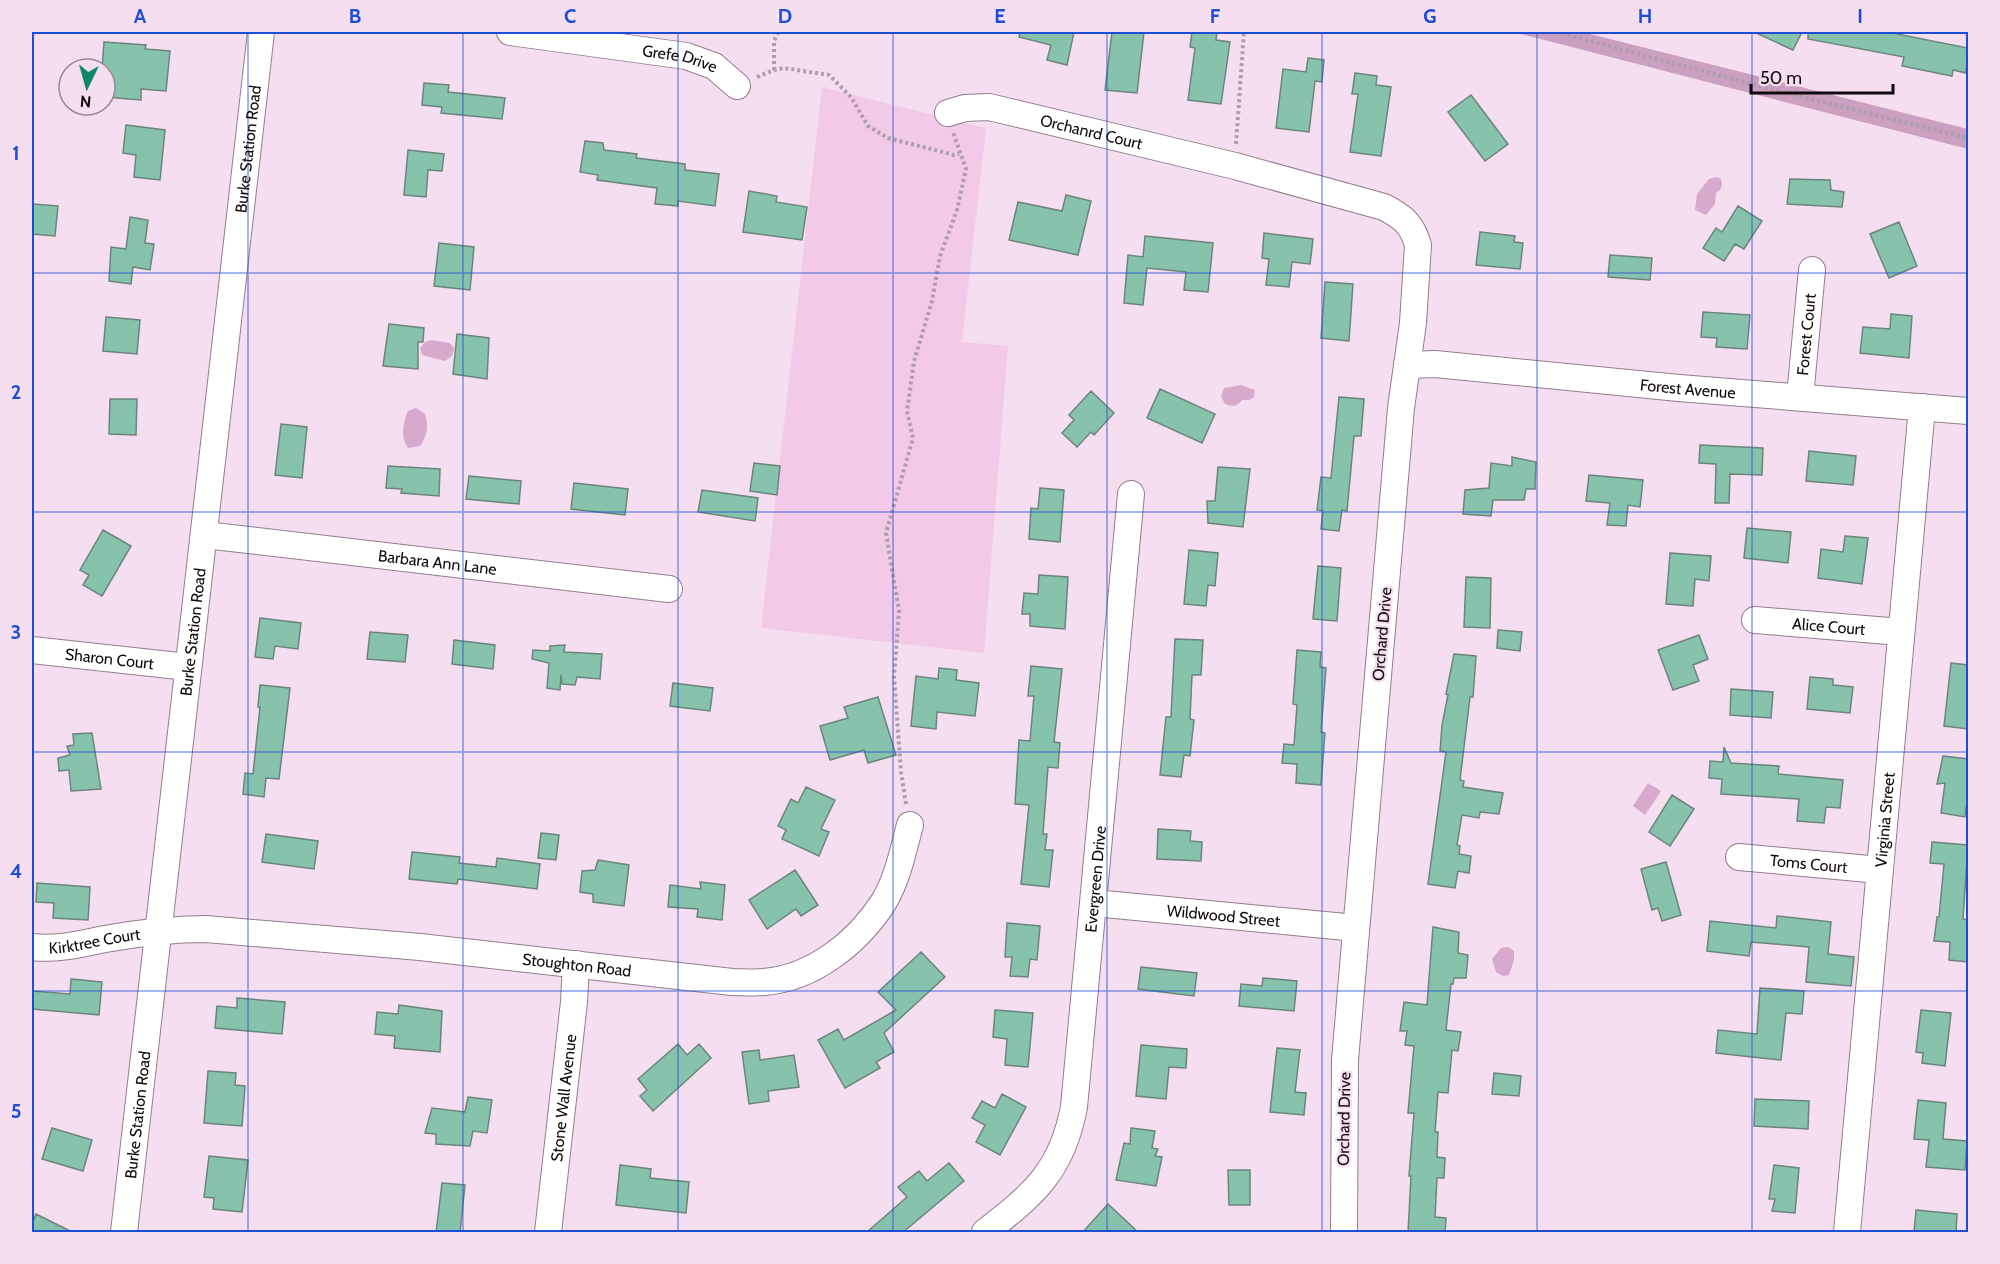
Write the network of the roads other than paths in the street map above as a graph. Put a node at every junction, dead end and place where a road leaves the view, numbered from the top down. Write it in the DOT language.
graph roads {
  1 [pos="261,32"];
  2 [pos="510,32"];
  3 [pos="737,86"];
  4 [pos="948,113"];
  5 [pos="1235,166"];
  6 [pos="1812,270"];
  7 [pos="1407,365"];
  8 [pos="1800,397"];
  9 [pos="1922,407"];
  10 [pos="1968,411"];
  11 [pos="1131,494"];
  12 [pos="206,535"];
  13 [pos="669,589"];
  14 [pos="1755,620"];
  15 [pos="1901,632"];
  16 [pos="32,650"];
  17 [pos="188,667"];
  18 [pos="910,825"];
  19 [pos="1739,857"];
  20 [pos="1880,870"];
  21 [pos="1094,903"];
  22 [pos="1356,928"];
  23 [pos="159,933"];
  24 [pos="32,947"];
  25 [pos="576,964"];
  26 [pos="124,1233"];
  27 [pos="548,1233"];
  28 [pos="985,1233"];
  29 [pos="1344,1233"];
  30 [pos="1847,1233"];
  1 -- 12 [label="street, Burke Station Road"];
  2 -- 3 [label="street, Grefe Drive"];
  4 -- 5 [label="street, Orchanrd Court"];
  5 -- 7 [label="street, Orchard Drive"];
  6 -- 8 [label="street, Forest Court"];
  7 -- 8 [label="street, Forest Avenue"];
  7 -- 22 [label="street, Orchard Drive"];
  8 -- 9 [label="street, Forest Avenue"];
  9 -- 10 [label="street, Forest Avenue"];
  9 -- 15 [label="street, Virginia Street"];
  11 -- 21 [label="street, Evergreen Drive"];
  12 -- 13 [label="street, Barbara Ann Lane"];
  12 -- 17 [label="street, Burke Station Road"];
  14 -- 15 [label="street, Alice Court"];
  15 -- 20 [label="street, Virginia Street"];
  16 -- 17 [label="street, Sharon Court"];
  17 -- 23 [label="street, Burke Station Road"];
  18 -- 25 [label="street, Stoughton Road"];
  19 -- 20 [label="street, Toms Court"];
  20 -- 30 [label="street, Virginia Street"];
  21 -- 22 [label="street, Wildwood Street"];
  21 -- 28 [label="street, Evergreen Drive"];
  22 -- 29 [label="street, Orchard Drive"];
  23 -- 24 [label="street, Kirktree Court"];
  23 -- 25 [label="street, Stoughton Road"];
  23 -- 26 [label="street, Burke Station Road"];
  25 -- 27 [label="street, Stone Wall Avenue"];
}
